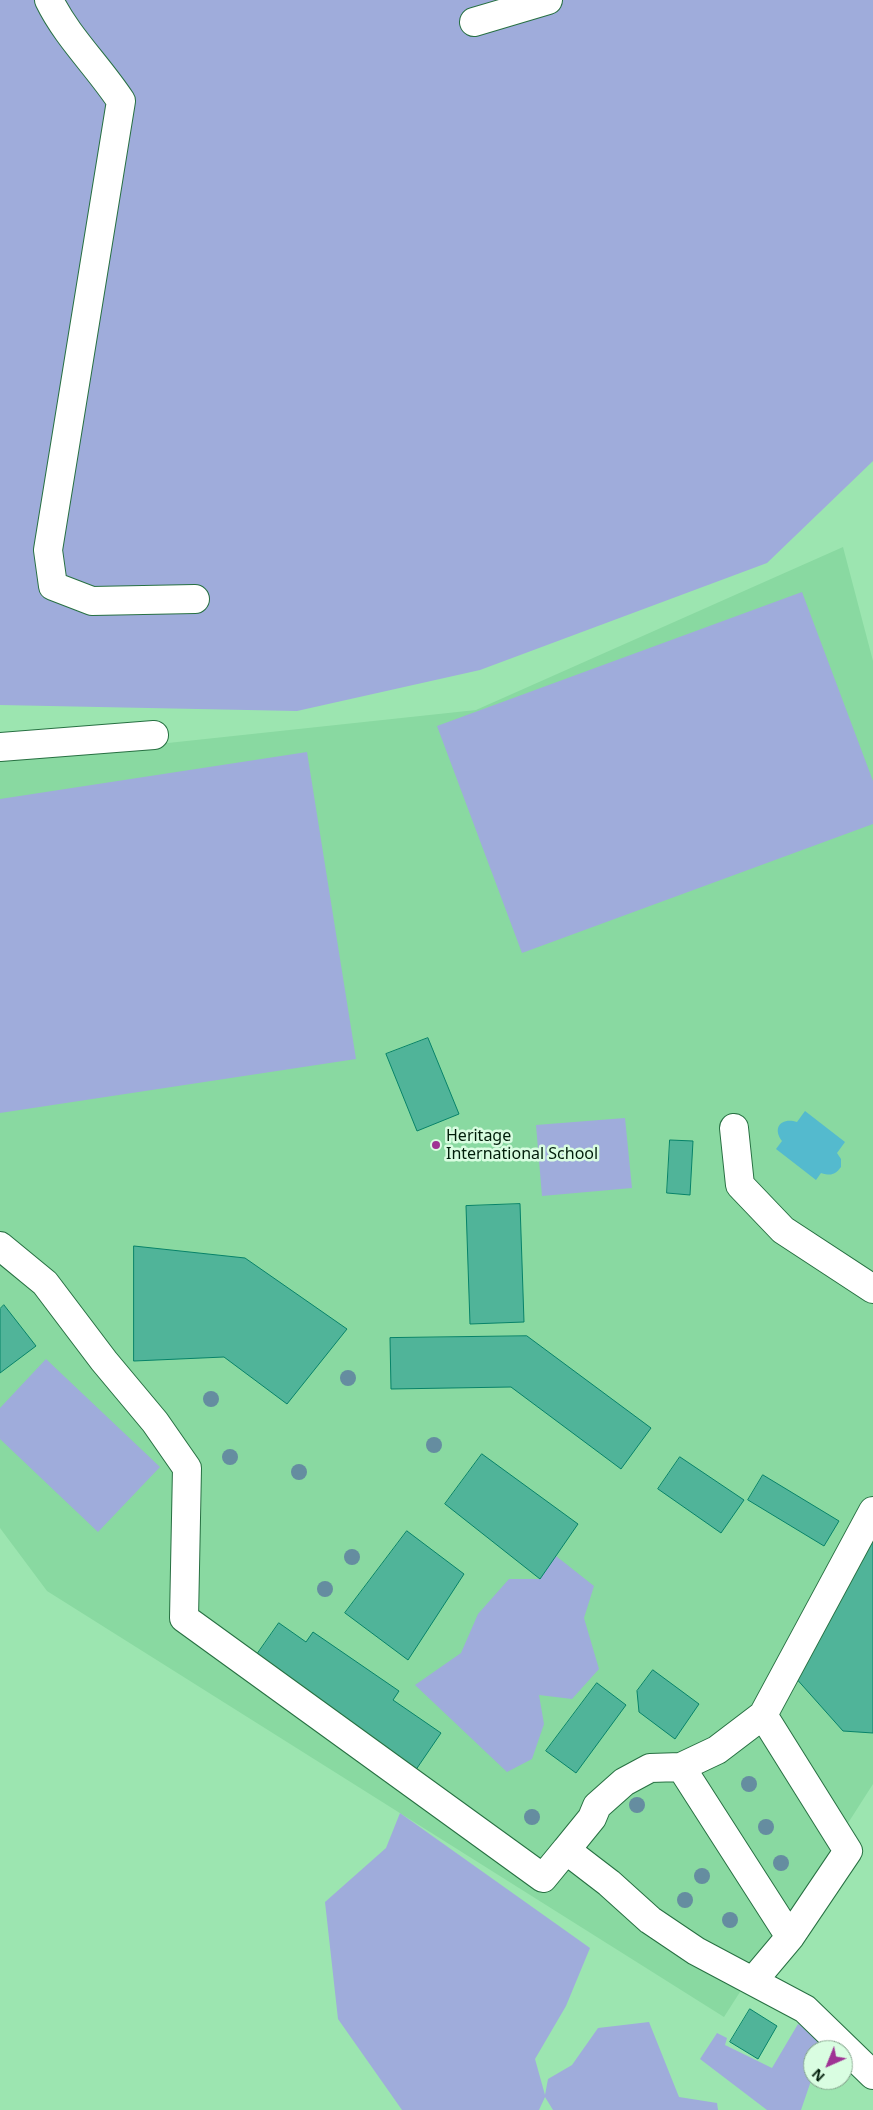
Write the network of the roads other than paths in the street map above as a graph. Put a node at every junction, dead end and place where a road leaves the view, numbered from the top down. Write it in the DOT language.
graph roads {
  1 [pos="49,0"];
  2 [pos="548,0"];
  3 [pos="474,22"];
  4 [pos="195,600"];
  5 [pos="154,735"];
  6 [pos="0,747"];
  7 [pos="734,1128"];
  8 [pos="0,1246"];
  9 [pos="873,1289"];
  10 [pos="873,1511"];
  11 [pos="763,1715"];
  12 [pos="681,1767"];
  13 [pos="566,1850"];
  14 [pos="790,1937"];
  15 [pos="753,1981"];
  16 [pos="873,2075"];
  1 -- 4 [label="street"];
  2 -- 3 [label="street"];
  5 -- 6 [label="street"];
  7 -- 9 [label="street"];
  8 -- 13 [label="street"];
  10 -- 11 [label="street"];
  11 -- 12 [label="street"];
  11 -- 14 [label="street"];
  12 -- 13 [label="street"];
  12 -- 14 [label="street"];
  13 -- 15 [label="street"];
  14 -- 15 [label="street"];
  15 -- 16 [label="street"];
}
